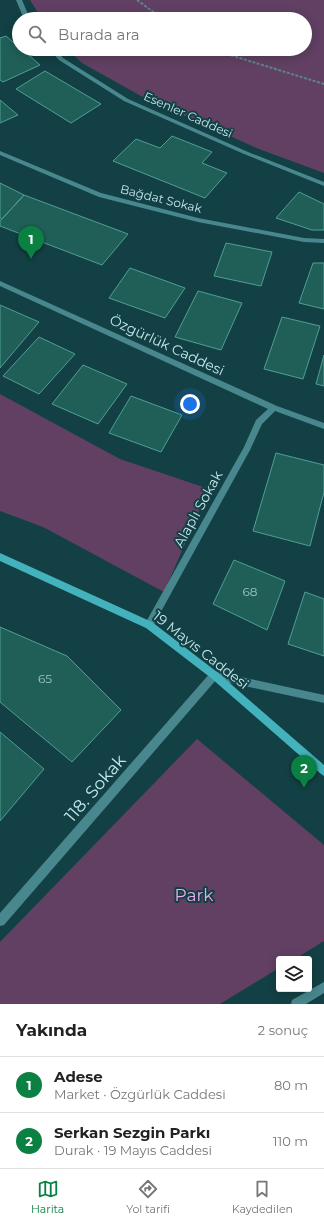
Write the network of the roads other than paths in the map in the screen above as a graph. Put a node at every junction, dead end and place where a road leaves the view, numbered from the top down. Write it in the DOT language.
graph roads {
  1 [pos="19,0"];
  2 [pos="24,12"];
  3 [pos="58,56"];
  4 [pos="0,153"];
  5 [pos="324,184"];
  6 [pos="324,241"];
  7 [pos="0,283"];
  8 [pos="274,408"];
  9 [pos="324,426"];
  10 [pos="0,557"];
  11 [pos="149,625"];
  12 [pos="214,676"];
  13 [pos="324,699"];
  14 [pos="324,771"];
  15 [pos="0,921"];
  16 [pos="324,987"];
  17 [pos="296,1004"];
  1 -- 2 [label="street"];
  3 -- 5 [label="street, Esenler Caddesi"];
  4 -- 6 [label="street, Bağdat Sokak"];
  7 -- 8 [label="street, Özgürlük Caddesi"];
  8 -- 9 [label="street, Özgürlük Caddesi"];
  8 -- 11 [label="street, Alaplı Sokak"];
  10 -- 11 [label="main road, 19 Mayıs Caddesi"];
  11 -- 12 [label="main road, 19 Mayıs Caddesi"];
  12 -- 13 [label="street"];
  12 -- 14 [label="main road, 19 Mayıs Caddesi"];
  12 -- 15 [label="street, 118. Sokak"];
  16 -- 17 [label="street"];
}
